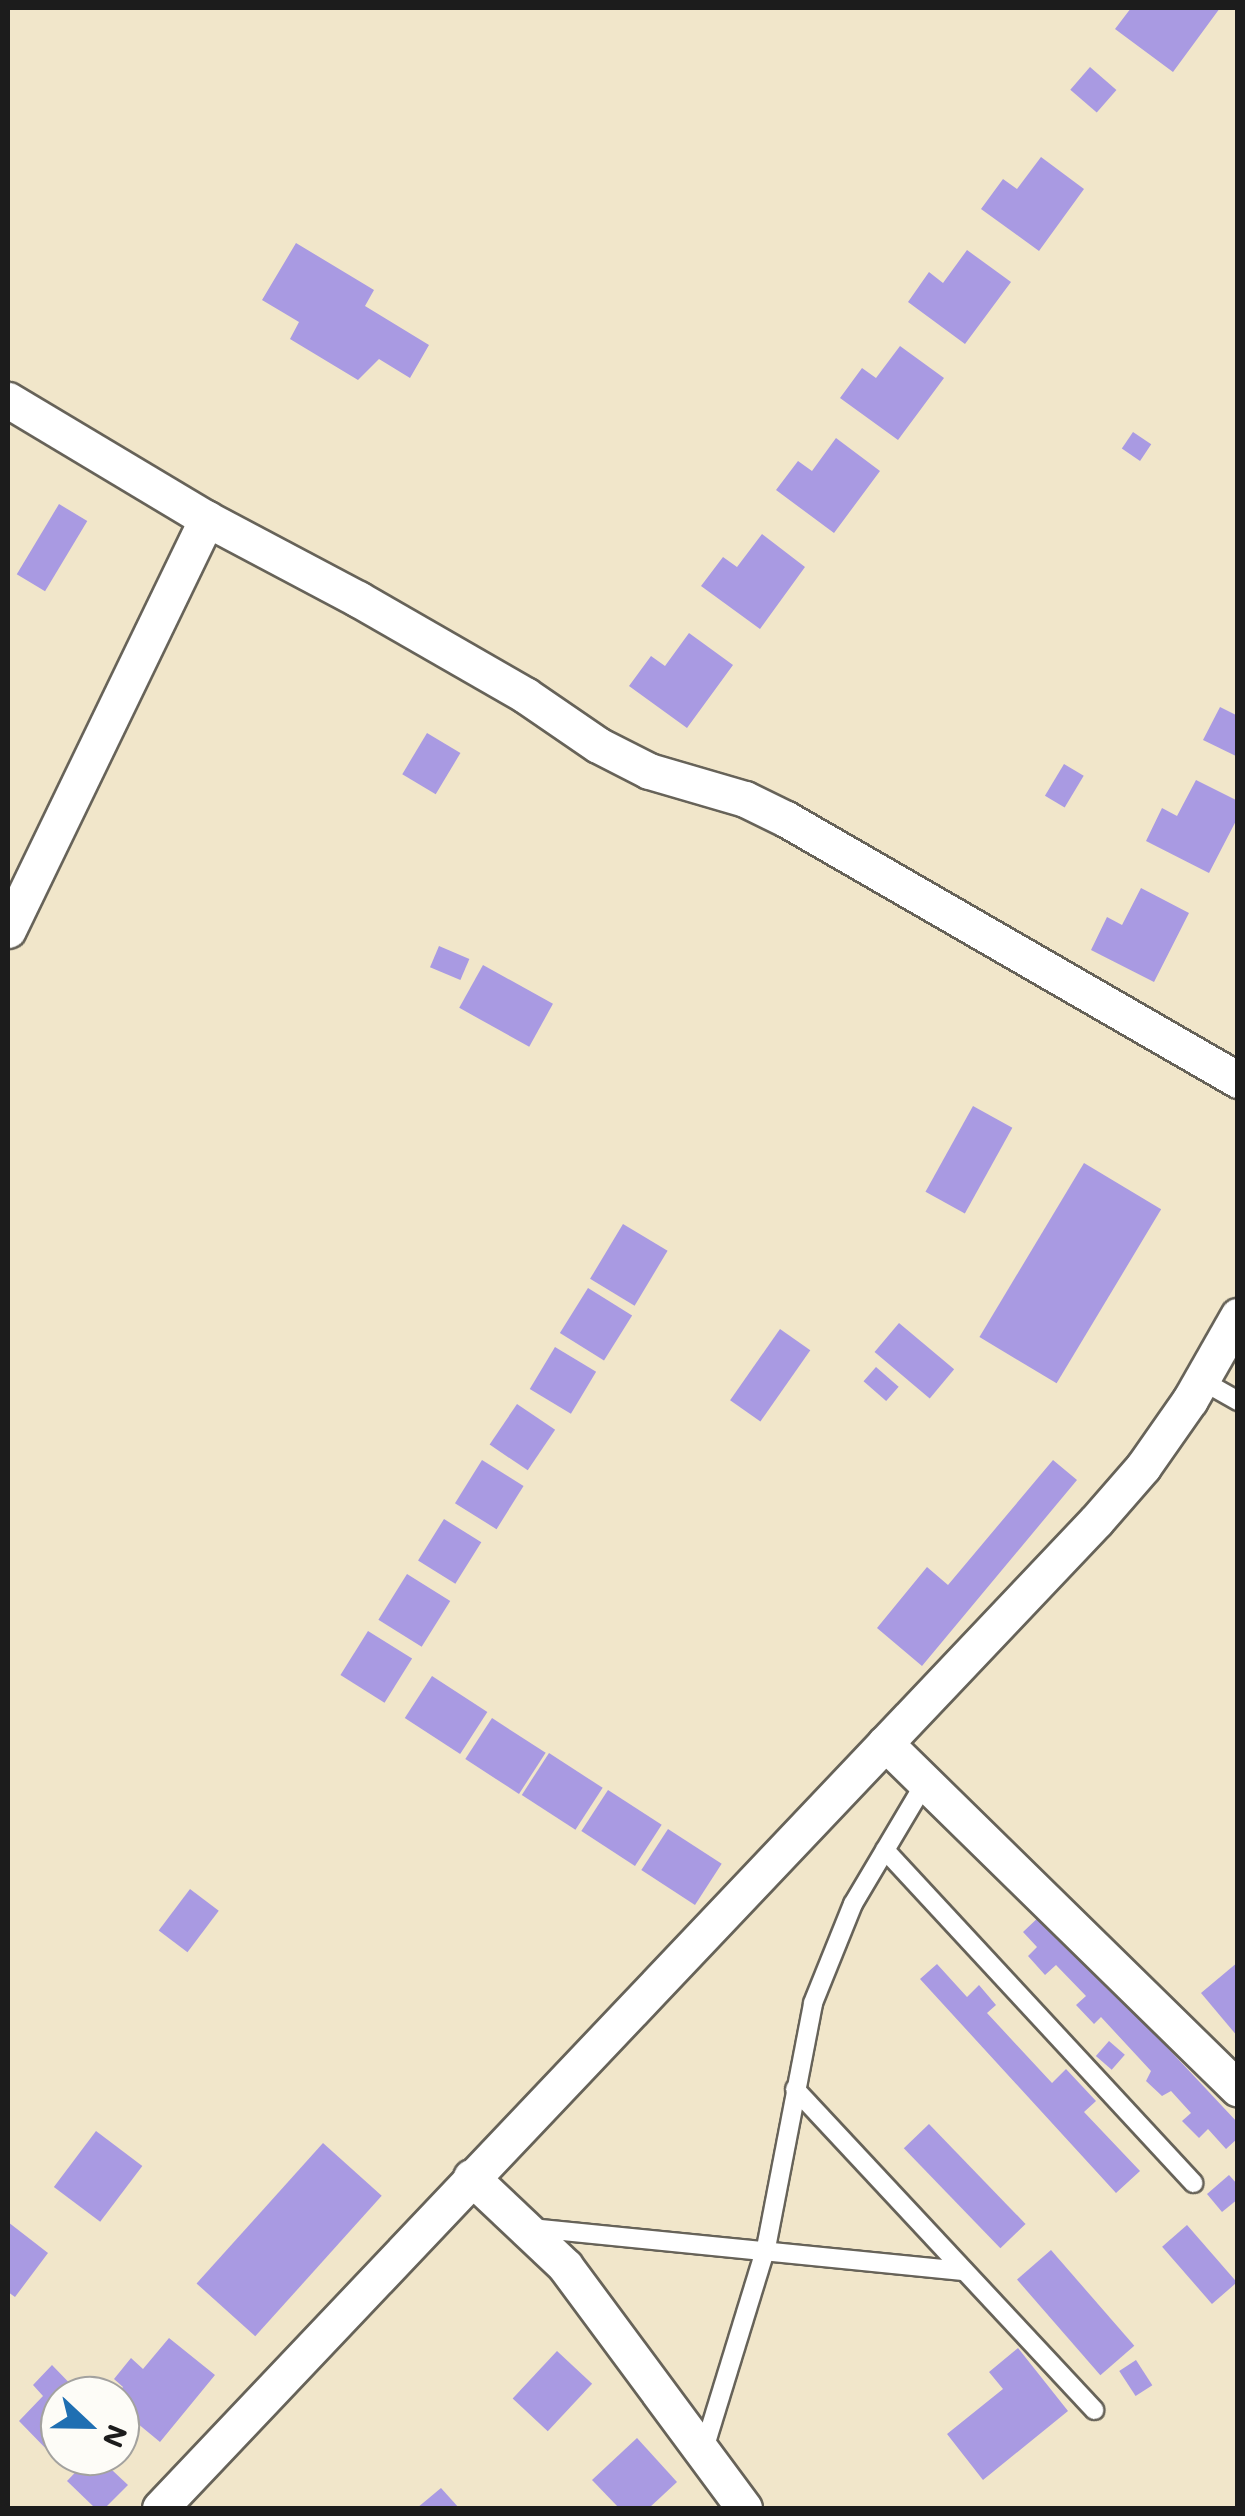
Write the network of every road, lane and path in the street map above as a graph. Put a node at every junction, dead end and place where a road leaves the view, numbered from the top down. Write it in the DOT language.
graph roads {
  1 [pos="8,400"];
  2 [pos="206,520"];
  3 [pos="8,930"];
  4 [pos="1238,1080"];
  5 [pos="1238,1316"];
  6 [pos="1201,1380"];
  7 [pos="1238,1401"];
  8 [pos="885,1743"];
  9 [pos="926,1782"];
  10 [pos="885,1850"];
  11 [pos="794,2088"];
  12 [pos="1238,2089"];
  13 [pos="472,2177"];
  14 [pos="1194,2183"];
  15 [pos="524,2227"];
  16 [pos="766,2248"];
  17 [pos="964,2270"];
  18 [pos="1094,2410"];
  19 [pos="704,2449"];
  20 [pos="160,2508"];
  21 [pos="744,2508"];
  1 -- 2 [label="street"];
  2 -- 3 [label="street"];
  2 -- 4 [label="street"];
  5 -- 6 [label="street"];
  6 -- 7 [label="lane"];
  6 -- 8 [label="street"];
  8 -- 9 [label="street"];
  8 -- 13 [label="street"];
  9 -- 10 [label="lane"];
  9 -- 12 [label="street"];
  10 -- 11 [label="lane"];
  10 -- 14 [label="lane"];
  11 -- 16 [label="lane"];
  11 -- 17 [label="lane"];
  13 -- 15 [label="street"];
  13 -- 20 [label="street"];
  15 -- 16 [label="lane"];
  15 -- 19 [label="street"];
  16 -- 17 [label="lane"];
  16 -- 19 [label="lane"];
  17 -- 18 [label="lane"];
  19 -- 21 [label="street"];
}
